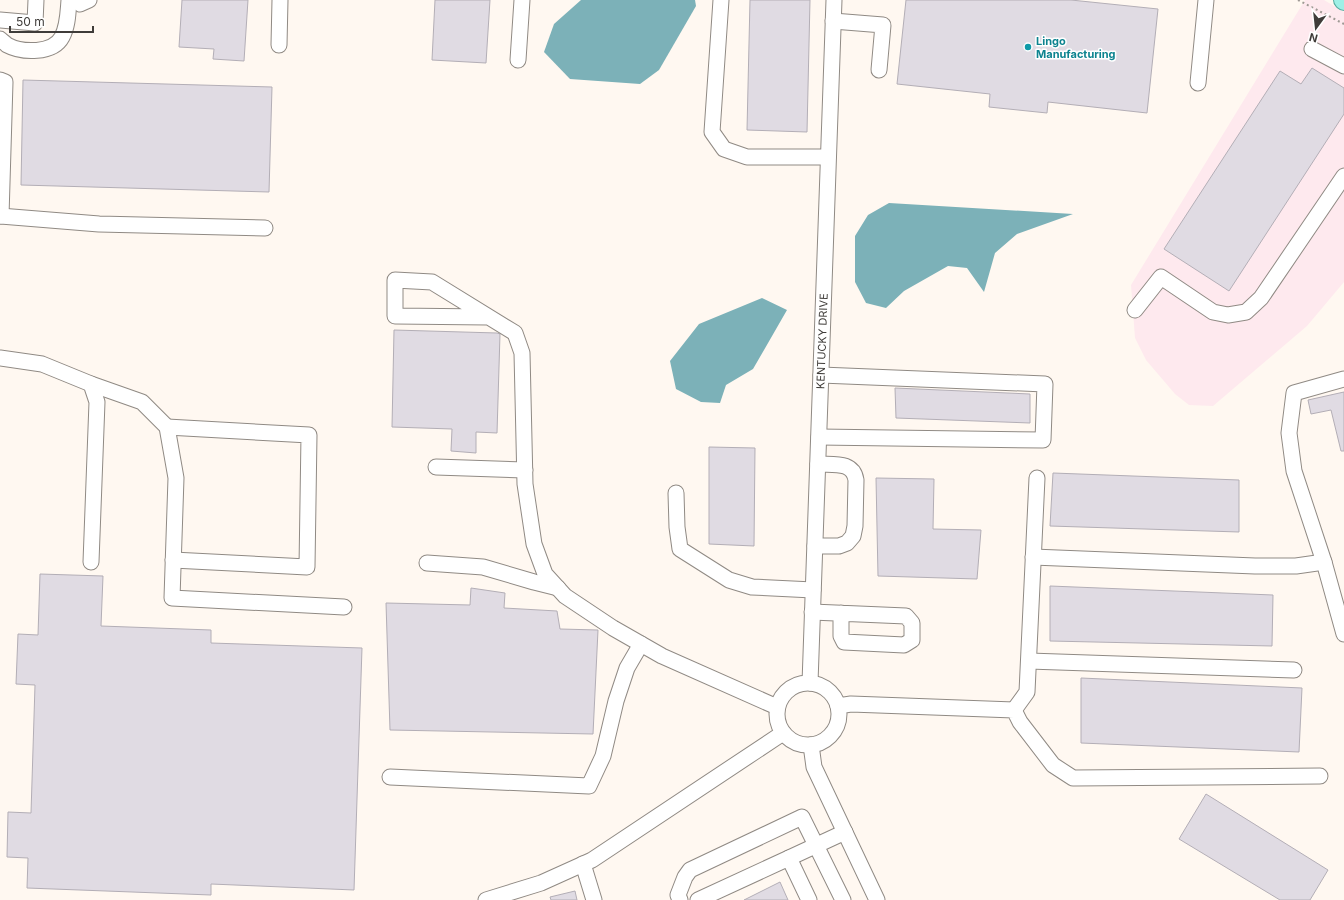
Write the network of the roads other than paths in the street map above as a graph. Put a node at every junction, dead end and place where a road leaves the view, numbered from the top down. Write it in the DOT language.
graph roads {
  1 [pos="36,0"];
  2 [pos="280,0"];
  3 [pos="522,0"];
  4 [pos="721,0"];
  5 [pos="834,0"];
  6 [pos="1206,0"];
  7 [pos="79,1"];
  8 [pos="0,20"];
  9 [pos="833,21"];
  10 [pos="0,39"];
  11 [pos="278,45"];
  12 [pos="1312,49"];
  13 [pos="518,60"];
  14 [pos="1344,66"];
  15 [pos="879,70"];
  16 [pos="0,80"];
  17 [pos="1198,83"];
  18 [pos="828,157"];
  19 [pos="1344,176"];
  20 [pos="0,216"];
  21 [pos="265,228"];
  22 [pos="1135,310"];
  23 [pos="488,317"];
  24 [pos="0,358"];
  25 [pos="821,375"];
  26 [pos="1344,379"];
  27 [pos="91,384"];
  28 [pos="167,427"];
  29 [pos="819,437"];
  30 [pos="818,464"];
  31 [pos="436,467"];
  32 [pos="525,470"];
  33 [pos="1037,478"];
  34 [pos="676,493"];
  35 [pos="815,546"];
  36 [pos="1033,557"];
  37 [pos="173,560"];
  38 [pos="91,562"];
  39 [pos="1324,562"];
  40 [pos="427,563"];
  41 [pos="558,588"];
  42 [pos="813,590"];
  43 [pos="344,607"];
  44 [pos="812,612"];
  45 [pos="842,613"];
  46 [pos="1344,634"];
  47 [pos="641,644"];
  48 [pos="1028,661"];
  49 [pos="1294,670"];
  50 [pos="810,683"];
  51 [pos="838,706"];
  52 [pos="777,707"];
  53 [pos="1014,710"];
  54 [pos="783,733"];
  55 [pos="811,745"];
  56 [pos="390,776"];
  57 [pos="1320,776"];
  58 [pos="845,832"];
  59 [pos="816,845"];
  60 [pos="789,858"];
  61 [pos="583,864"];
  62 [pos="486,900"];
  63 [pos="594,900"];
  64 [pos="680,900"];
  65 [pos="698,900"];
  66 [pos="809,900"];
  67 [pos="843,900"];
  68 [pos="877,900"];
  1 -- 8 [label="street"];
  2 -- 11 [label="street"];
  3 -- 13 [label="street"];
  4 -- 18 [label="street"];
  5 -- 9 [label="street, KENTUCKY DRIVE"];
  6 -- 17 [label="street"];
  7 -- 10 [label="street"];
  9 -- 15 [label="street"];
  9 -- 18 [label="street, KENTUCKY DRIVE"];
  12 -- 14 [label="street"];
  16 -- 20 [label="street"];
  18 -- 25 [label="street, KENTUCKY DRIVE"];
  19 -- 22 [label="street"];
  20 -- 21 [label="street"];
  23 -- 23 [label="street"];
  23 -- 32 [label="street"];
  24 -- 27 [label="street"];
  25 -- 29 [label="street, KENTUCKY DRIVE"];
  25 -- 29 [label="street"];
  26 -- 39 [label="street"];
  27 -- 28 [label="street"];
  27 -- 38 [label="street"];
  28 -- 37 [label="street"];
  28 -- 37 [label="street"];
  29 -- 30 [label="street, KENTUCKY DRIVE"];
  30 -- 35 [label="street, KENTUCKY DRIVE"];
  30 -- 35 [label="street"];
  31 -- 32 [label="street"];
  32 -- 41 [label="street"];
  33 -- 36 [label="street"];
  34 -- 42 [label="street"];
  35 -- 42 [label="street, KENTUCKY DRIVE"];
  36 -- 39 [label="street"];
  36 -- 48 [label="street"];
  37 -- 43 [label="street"];
  39 -- 46 [label="street"];
  40 -- 41 [label="street"];
  41 -- 47 [label="street"];
  42 -- 44 [label="street, KENTUCKY DRIVE"];
  44 -- 45 [label="street"];
  44 -- 50 [label="street, KENTUCKY DRIVE"];
  45 -- 45 [label="street"];
  47 -- 52 [label="street"];
  47 -- 56 [label="street"];
  48 -- 49 [label="street"];
  48 -- 53 [label="street"];
  50 -- 51 [label="street"];
  50 -- 52 [label="street"];
  51 -- 53 [label="street"];
  51 -- 55 [label="street"];
  52 -- 54 [label="street"];
  53 -- 57 [label="street"];
  54 -- 55 [label="street"];
  54 -- 61 [label="street"];
  55 -- 58 [label="street"];
  58 -- 59 [label="street"];
  58 -- 68 [label="street"];
  59 -- 60 [label="street"];
  59 -- 64 [label="street"];
  59 -- 67 [label="street"];
  60 -- 65 [label="street"];
  60 -- 66 [label="street"];
  61 -- 62 [label="street"];
  61 -- 63 [label="street"];
}
